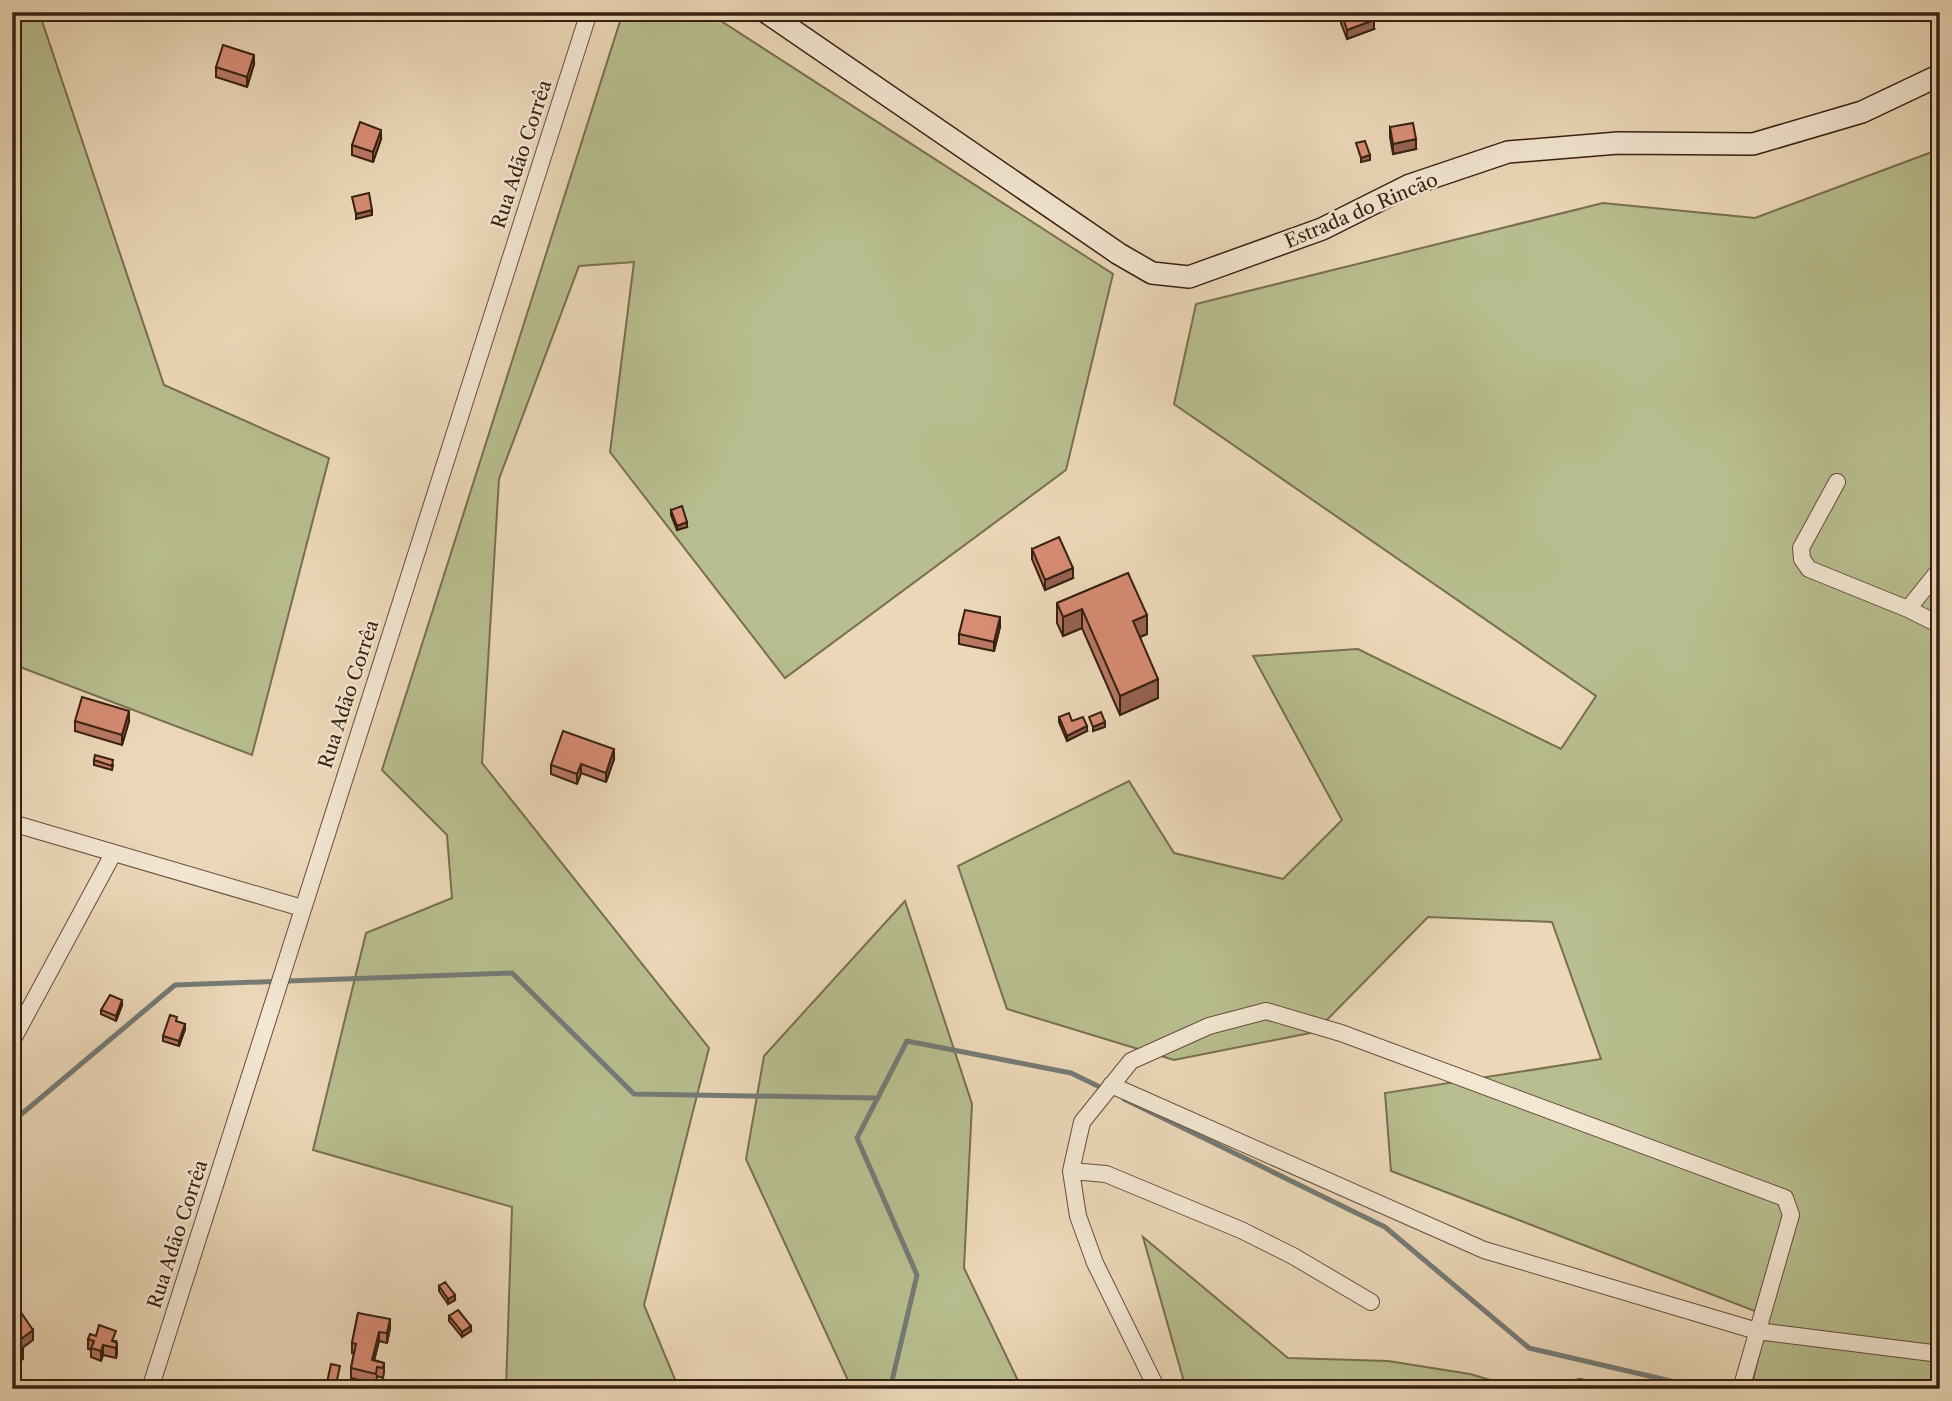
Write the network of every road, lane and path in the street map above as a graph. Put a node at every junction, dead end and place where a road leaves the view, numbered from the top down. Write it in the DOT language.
graph roads {
  1 [pos="589,12"];
  2 [pos="766,12"];
  3 [pos="1940,75"];
  4 [pos="1837,482"];
  5 [pos="1940,569"];
  6 [pos="1908,609"];
  7 [pos="1940,625"];
  8 [pos="12,823"];
  9 [pos="113,854"];
  10 [pos="302,908"];
  11 [pos="12,1041"];
  12 [pos="1111,1085"];
  13 [pos="1071,1171"];
  14 [pos="1371,1303"];
  15 [pos="1757,1331"];
  16 [pos="1940,1354"];
  17 [pos="150,1389"];
  18 [pos="1157,1389"];
  19 [pos="1741,1389"];
  1 -- 10 [label="street, Rua Adão Corrêa"];
  2 -- 3 [label="street, Estrada do Rincão"];
  4 -- 6 [label="street"];
  5 -- 6 [label="street"];
  6 -- 7 [label="street"];
  8 -- 9 [label="street"];
  9 -- 10 [label="street"];
  9 -- 11 [label="street"];
  10 -- 17 [label="street, Rua Adão Corrêa"];
  12 -- 13 [label="street"];
  12 -- 15 [label="street"];
  12 -- 15 [label="street"];
  13 -- 14 [label="street"];
  13 -- 18 [label="street"];
  15 -- 16 [label="street"];
  15 -- 19 [label="street"];
}
